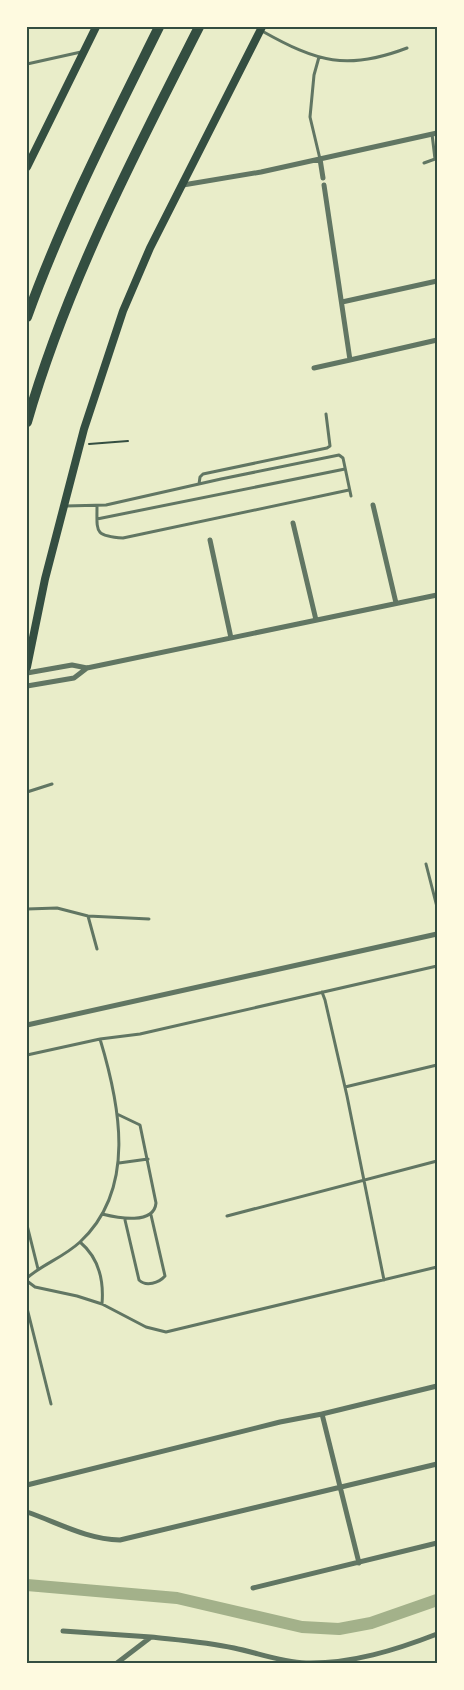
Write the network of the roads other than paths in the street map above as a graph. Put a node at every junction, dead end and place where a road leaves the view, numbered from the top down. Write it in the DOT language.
graph roads {
  1 [pos="96,27"];
  2 [pos="159,27"];
  3 [pos="199,27"];
  4 [pos="261,29"];
  5 [pos="407,48"];
  6 [pos="84,51"];
  7 [pos="319,57"];
  8 [pos="27,64"];
  9 [pos="434,133"];
  10 [pos="320,159"];
  11 [pos="424,163"];
  12 [pos="27,167"];
  13 [pos="323,178"];
  14 [pos="183,186"];
  15 [pos="324,186"];
  16 [pos="437,281"];
  17 [pos="342,302"];
  18 [pos="27,317"];
  19 [pos="437,340"];
  20 [pos="350,360"];
  21 [pos="314,368"];
  22 [pos="326,414"];
  23 [pos="27,422"];
  24 [pos="345,468"];
  25 [pos="199,484"];
  26 [pos="349,490"];
  27 [pos="351,496"];
  28 [pos="97,505"];
  29 [pos="373,505"];
  30 [pos="63,506"];
  31 [pos="97,519"];
  32 [pos="293,523"];
  33 [pos="210,540"];
  34 [pos="437,594"];
  35 [pos="396,603"];
  36 [pos="316,620"];
  37 [pos="231,638"];
  38 [pos="27,668"];
  39 [pos="87,668"];
  40 [pos="27,673"];
  41 [pos="27,686"];
  42 [pos="52,783"];
  43 [pos="27,792"];
  44 [pos="426,864"];
  45 [pos="437,907"];
  46 [pos="27,909"];
  47 [pos="88,916"];
  48 [pos="149,919"];
  49 [pos="437,934"];
  50 [pos="98,949"];
  51 [pos="437,966"];
  52 [pos="322,992"];
  53 [pos="27,1026"];
  54 [pos="100,1039"];
  55 [pos="27,1055"];
  56 [pos="437,1065"];
  57 [pos="345,1087"];
  58 [pos="117,1114"];
  59 [pos="148,1159"];
  60 [pos="437,1161"];
  61 [pos="119,1163"];
  62 [pos="363,1180"];
  63 [pos="102,1214"];
  64 [pos="151,1214"];
  65 [pos="227,1216"];
  66 [pos="124,1220"];
  67 [pos="27,1224"];
  68 [pos="80,1242"];
  69 [pos="437,1268"];
  70 [pos="38,1269"];
  71 [pos="27,1280"];
  72 [pos="384,1280"];
  73 [pos="102,1304"];
  74 [pos="27,1308"];
  75 [pos="437,1386"];
  76 [pos="51,1404"];
  77 [pos="322,1414"];
  78 [pos="437,1464"];
  79 [pos="27,1485"];
  80 [pos="341,1486"];
  81 [pos="27,1512"];
  82 [pos="437,1544"];
  83 [pos="359,1563"];
  84 [pos="253,1588"];
  85 [pos="63,1631"];
  86 [pos="437,1634"];
  87 [pos="151,1637"];
  88 [pos="117,1663"];
  1 -- 6 [label="main road"];
  2 -- 18 [label="highway"];
  3 -- 23 [label="highway"];
  4 -- 7 [label="lane"];
  4 -- 14 [label="main road"];
  5 -- 7 [label="lane"];
  6 -- 8 [label="lane"];
  6 -- 12 [label="main road"];
  7 -- 10 [label="lane"];
  9 -- 10 [label="street"];
  9 -- 11 [label="lane"];
  10 -- 13 [label="street"];
  10 -- 14 [label="street"];
  14 -- 30 [label="main road"];
  15 -- 17 [label="street"];
  16 -- 17 [label="street"];
  17 -- 20 [label="street"];
  19 -- 20 [label="street"];
  20 -- 21 [label="street"];
  22 -- 25 [label="lane"];
  24 -- 25 [label="lane"];
  24 -- 26 [label="lane"];
  24 -- 31 [label="lane"];
  25 -- 28 [label="lane"];
  26 -- 27 [label="lane"];
  26 -- 31 [label="lane"];
  28 -- 30 [label="lane"];
  28 -- 31 [label="lane"];
  29 -- 35 [label="street"];
  30 -- 38 [label="main road"];
  32 -- 36 [label="street"];
  33 -- 37 [label="street"];
  34 -- 35 [label="street"];
  35 -- 36 [label="street"];
  36 -- 37 [label="street"];
  37 -- 39 [label="street"];
  39 -- 40 [label="street"];
  39 -- 41 [label="street"];
  42 -- 43 [label="lane"];
  44 -- 45 [label="lane"];
  46 -- 47 [label="lane"];
  47 -- 48 [label="lane"];
  47 -- 50 [label="lane"];
  49 -- 53 [label="street"];
  51 -- 52 [label="lane"];
  52 -- 54 [label="lane"];
  52 -- 57 [label="lane"];
  54 -- 55 [label="lane"];
  54 -- 58 [label="lane"];
  56 -- 57 [label="lane"];
  57 -- 62 [label="lane"];
  58 -- 59 [label="lane"];
  58 -- 61 [label="lane"];
  59 -- 61 [label="lane"];
  59 -- 64 [label="lane"];
  60 -- 62 [label="lane"];
  61 -- 63 [label="lane"];
  62 -- 65 [label="lane"];
  62 -- 72 [label="lane"];
  63 -- 66 [label="lane"];
  63 -- 68 [label="lane"];
  64 -- 66 [label="lane"];
  64 -- 66 [label="lane"];
  67 -- 70 [label="lane"];
  68 -- 70 [label="lane"];
  68 -- 73 [label="lane"];
  69 -- 72 [label="lane"];
  70 -- 71 [label="lane"];
  71 -- 73 [label="lane"];
  72 -- 73 [label="lane"];
  74 -- 76 [label="lane"];
  75 -- 77 [label="street"];
  77 -- 79 [label="street"];
  77 -- 80 [label="street"];
  78 -- 80 [label="street"];
  80 -- 81 [label="street"];
  80 -- 83 [label="street"];
  82 -- 83 [label="street"];
  83 -- 84 [label="street"];
  85 -- 87 [label="street"];
  86 -- 87 [label="street"];
  87 -- 88 [label="street"];
}
